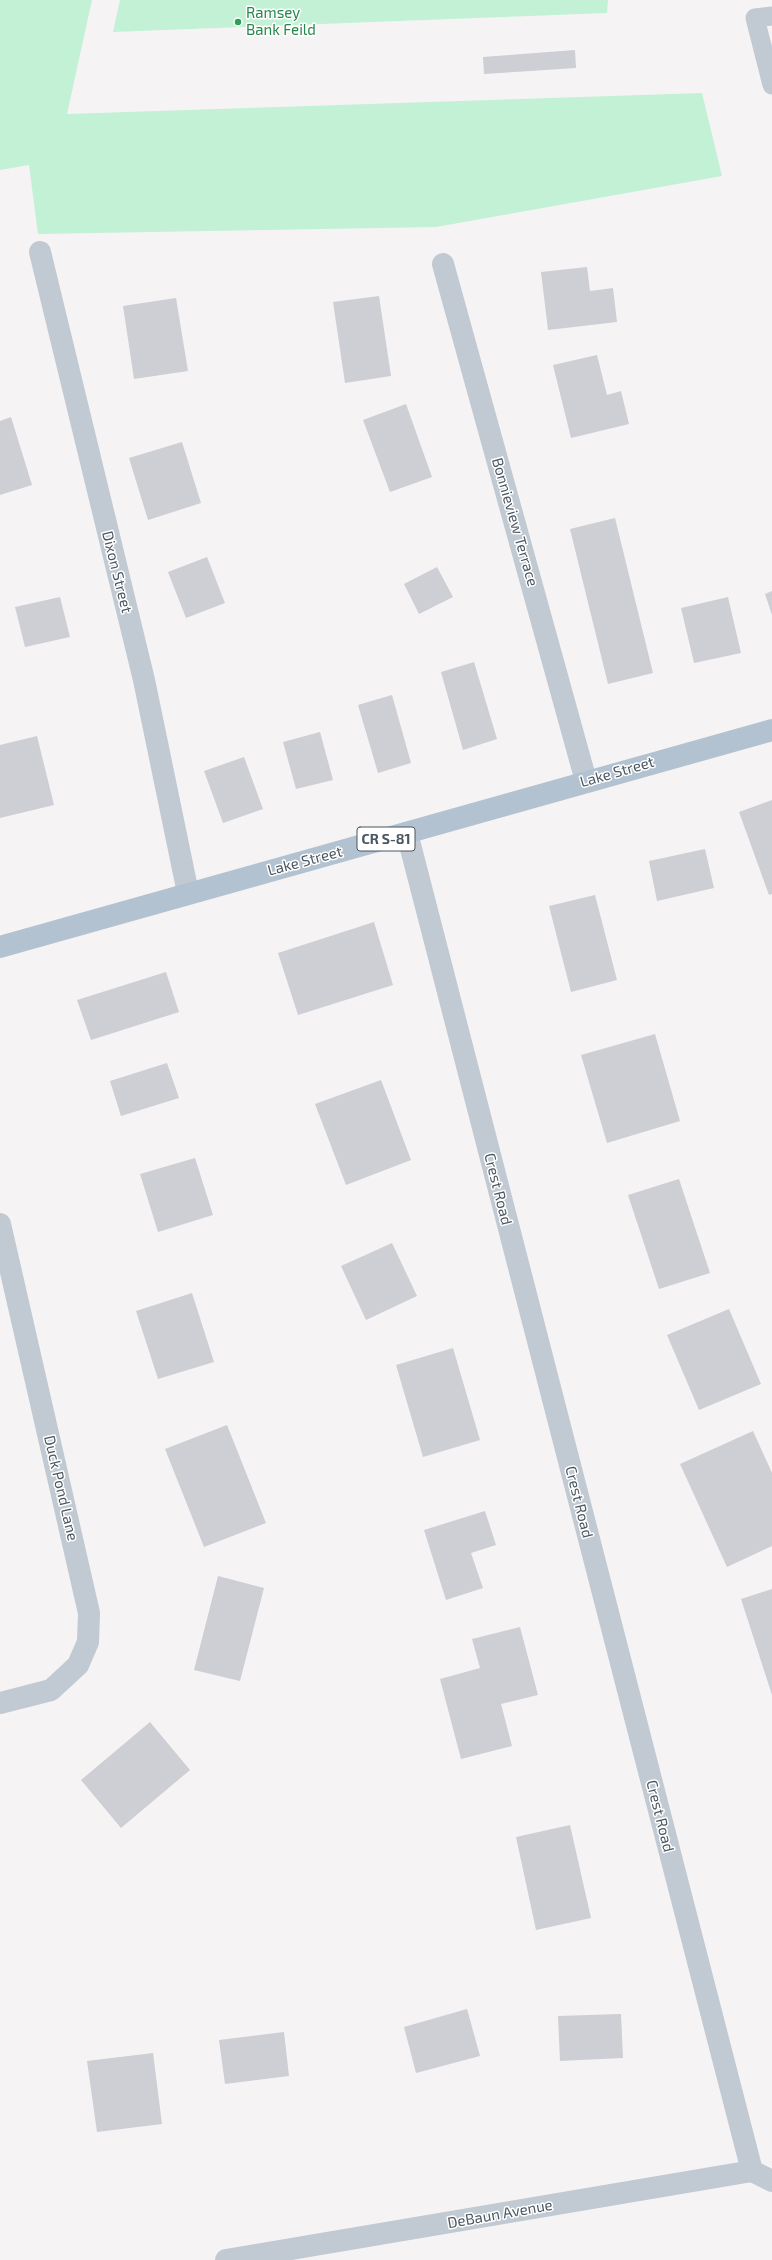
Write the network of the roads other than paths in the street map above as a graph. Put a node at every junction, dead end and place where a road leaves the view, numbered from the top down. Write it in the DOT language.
graph roads {
  1 [pos="772,16"];
  2 [pos="772,85"];
  3 [pos="40,252"];
  4 [pos="443,264"];
  5 [pos="772,730"];
  6 [pos="586,781"];
  7 [pos="407,834"];
  8 [pos="188,893"];
  9 [pos="0,947"];
  10 [pos="0,1224"];
  11 [pos="0,1703"];
  12 [pos="752,2171"];
  13 [pos="772,2181"];
  14 [pos="226,2260"];
  1 -- 2 [label="lane"];
  3 -- 8 [label="street, Dixon Street"];
  4 -- 6 [label="street, Bonnieview Terrace"];
  5 -- 6 [label="main road, Lake Street / CR S-81"];
  6 -- 7 [label="main road, Lake Street / CR S-81"];
  7 -- 8 [label="main road, Lake Street / CR S-81"];
  7 -- 12 [label="street, Crest Road"];
  8 -- 9 [label="main road, Lake Street / CR S-81"];
  10 -- 11 [label="street, Duck Pond Lane"];
  12 -- 13 [label="street"];
  12 -- 14 [label="street, DeBaun Avenue"];
}
